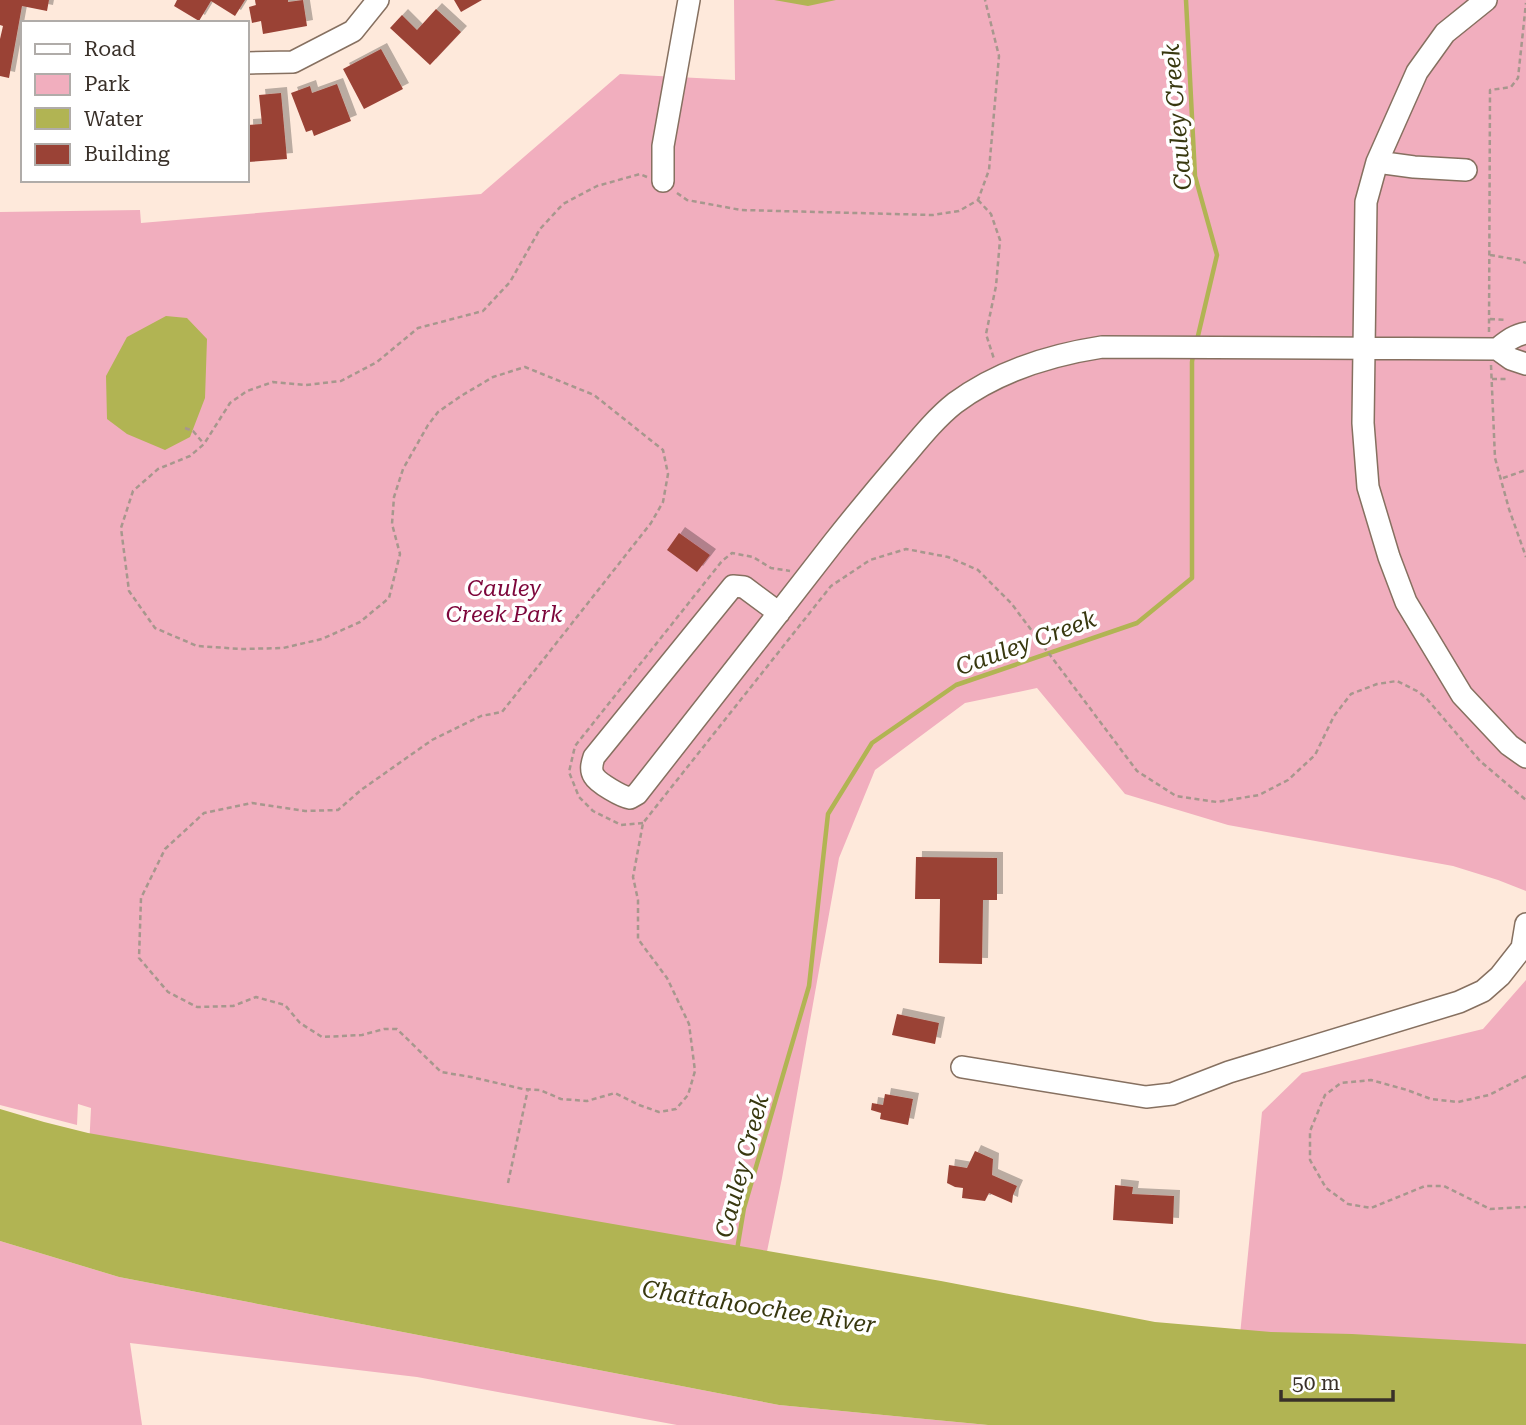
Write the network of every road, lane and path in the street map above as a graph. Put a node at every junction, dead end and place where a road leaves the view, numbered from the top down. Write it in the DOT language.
graph roads {
  1 [pos="378,0"];
  2 [pos="689,0"];
  3 [pos="985,0"];
  4 [pos="1486,0"];
  5 [pos="1526,3"];
  6 [pos="248,63"];
  7 [pos="1377,162"];
  8 [pos="1466,170"];
  9 [pos="663,181"];
  10 [pos="978,200"];
  11 [pos="1490,255"];
  12 [pos="1526,263"];
  13 [pos="1526,333"];
  14 [pos="1364,348"];
  15 [pos="1493,349"];
  16 [pos="1526,364"];
  17 [pos="996,366"];
  18 [pos="185,428"];
  19 [pos="204,444"];
  20 [pos="1526,470"];
  21 [pos="1501,479"];
  22 [pos="1525,551"];
  23 [pos="1526,557"];
  24 [pos="801,567"];
  25 [pos="779,612"];
  26 [pos="1526,757"];
  27 [pos="1526,800"];
  28 [pos="643,823"];
  29 [pos="1526,924"];
  30 [pos="961,1067"];
  31 [pos="1526,1076"];
  32 [pos="528,1089"];
  33 [pos="508,1183"];
  34 [pos="1526,1207"];
  1 -- 6 [label="street"];
  2 -- 9 [label="street"];
  3 -- 10 [label="path"];
  4 -- 7 [label="street"];
  5 -- 11 [label="path"];
  7 -- 8 [label="street"];
  7 -- 14 [label="street"];
  9 -- 10 [label="path"];
  9 -- 19 [label="path"];
  10 -- 17 [label="path"];
  11 -- 12 [label="path"];
  11 -- 15 [label="path"];
  13 -- 15 [label="street"];
  14 -- 15 [label="street"];
  14 -- 25 [label="street"];
  14 -- 26 [label="street"];
  15 -- 16 [label="street"];
  15 -- 21 [label="path"];
  18 -- 19 [label="path"];
  19 -- 32 [label="path"];
  20 -- 21 [label="path"];
  21 -- 22 [label="path"];
  22 -- 23 [label="path"];
  24 -- 28 [label="path"];
  25 -- 25 [label="street"];
  27 -- 28 [label="path"];
  28 -- 32 [label="path"];
  29 -- 30 [label="street"];
  31 -- 34 [label="path"];
  32 -- 33 [label="path"];
}
